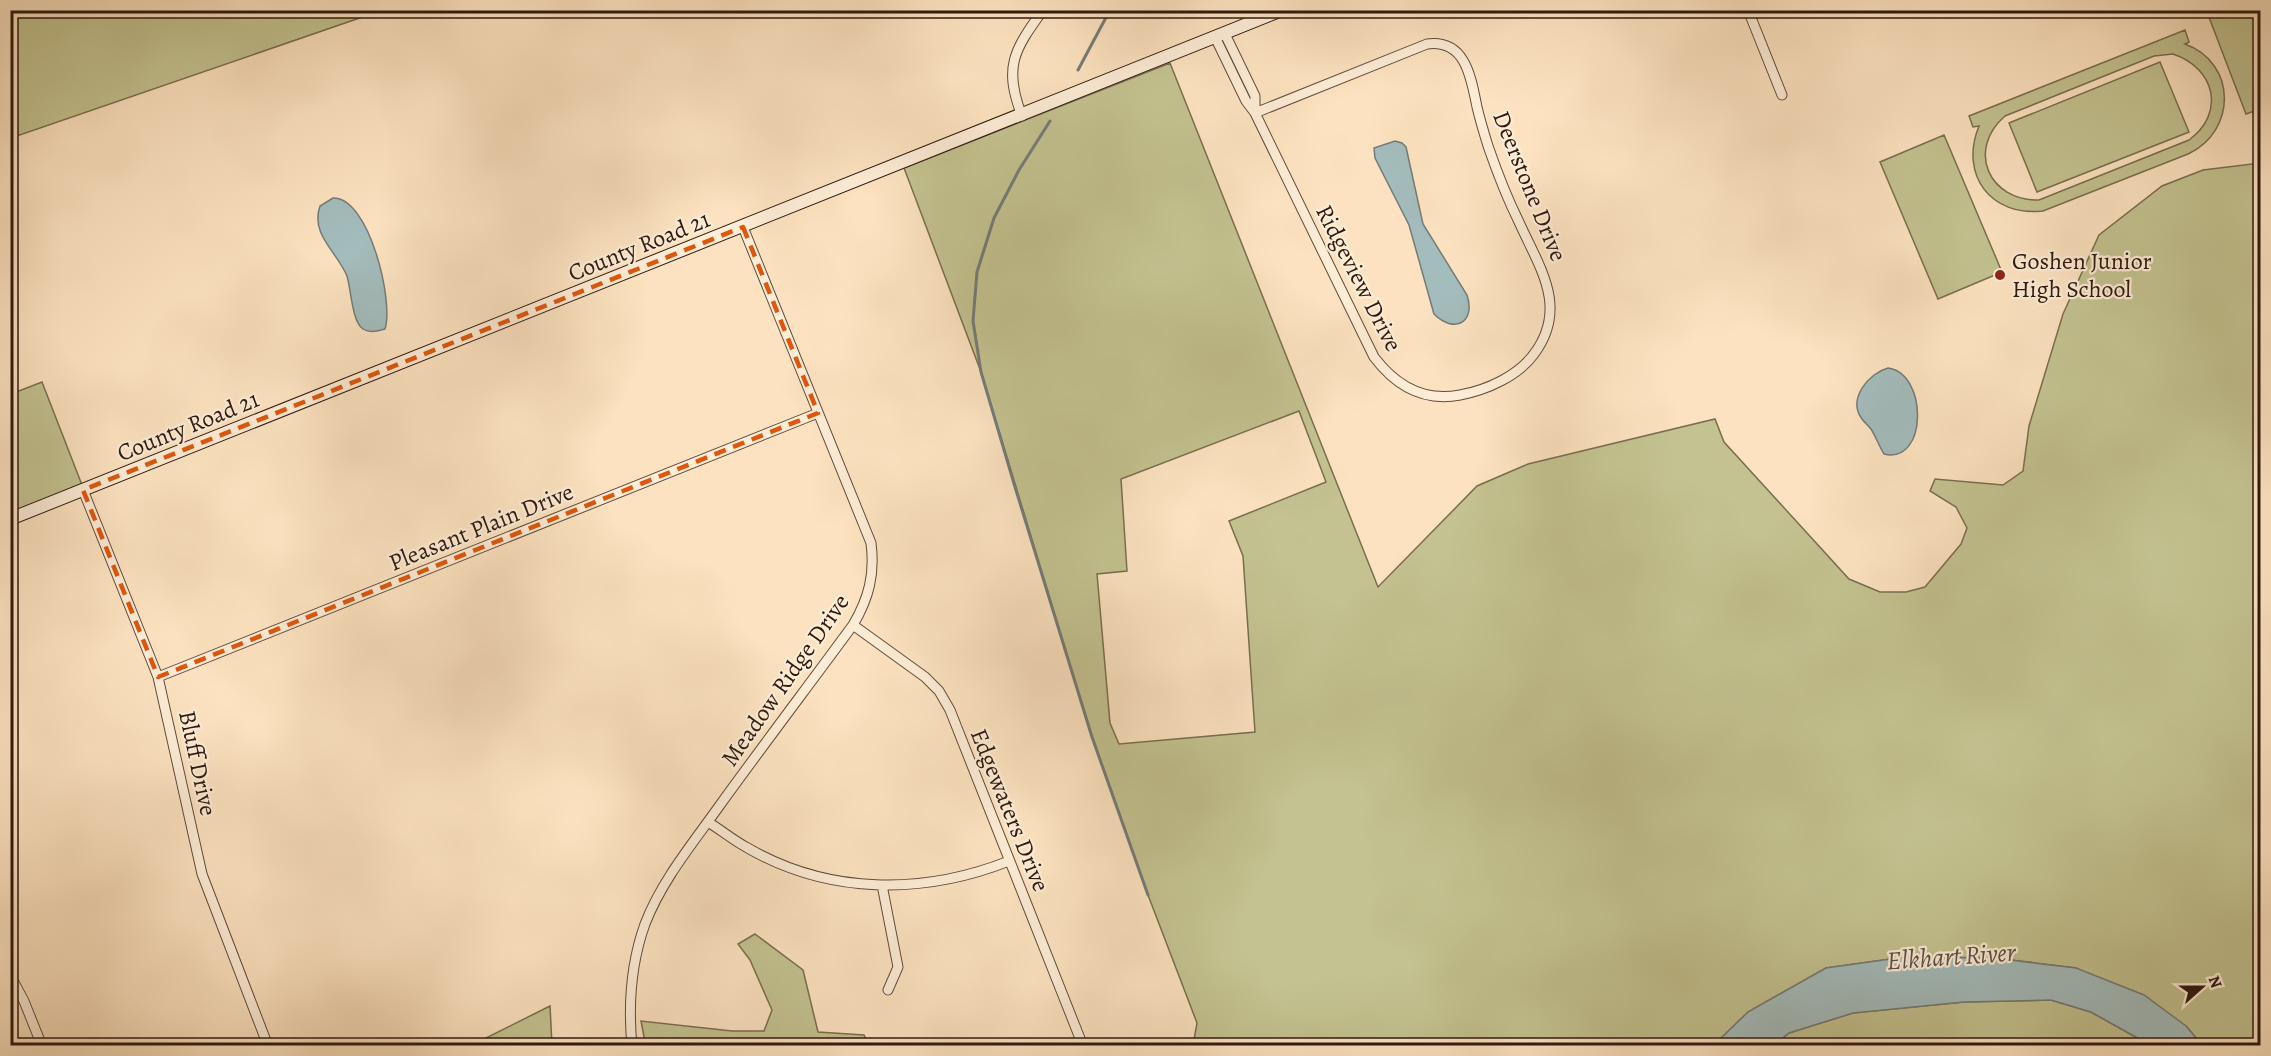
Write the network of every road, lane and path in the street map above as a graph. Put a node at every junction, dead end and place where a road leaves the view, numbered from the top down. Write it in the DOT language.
graph roads {
  1 [pos="1043,10"];
  2 [pos="1282,10"];
  3 [pos="1748,10"];
  4 [pos="1220,36"];
  5 [pos="1782,95"];
  6 [pos="1255,113"];
  7 [pos="1022,116"];
  8 [pos="743,227"];
  9 [pos="1550,319"];
  10 [pos="818,413"];
  11 [pos="84,490"];
  12 [pos="10,519"];
  13 [pos="853,624"];
  14 [pos="158,676"];
  15 [pos="708,822"];
  16 [pos="1009,861"];
  17 [pos="882,885"];
  18 [pos="10,975"];
  19 [pos="888,990"];
  20 [pos="42,1046"];
  21 [pos="268,1046"];
  22 [pos="632,1046"];
  23 [pos="1083,1046"];
  1 -- 7 [label="street"];
  2 -- 4 [label="street, County Road 21"];
  3 -- 5 [label="street"];
  4 -- 6 [label="street, Ridgeview Drive"];
  4 -- 7 [label="street, County Road 21"];
  6 -- 9 [label="street, Ridgeview Drive"];
  6 -- 9 [label="street, Deerstone Drive"];
  7 -- 8 [label="street, County Road 21"];
  8 -- 10 [label="street, Meadow Ridge Drive"];
  8 -- 11 [label="street, County Road 21"];
  10 -- 13 [label="street, Meadow Ridge Drive"];
  10 -- 14 [label="street, Pleasant Plain Drive"];
  11 -- 12 [label="street, County Road 21"];
  11 -- 14 [label="street, Bluff Drive"];
  13 -- 15 [label="street, Meadow Ridge Drive"];
  13 -- 16 [label="street, Edgewaters Drive"];
  14 -- 21 [label="street, Bluff Drive"];
  15 -- 17 [label="street"];
  15 -- 22 [label="street, Meadow Ridge Drive"];
  16 -- 17 [label="street"];
  16 -- 23 [label="street, Edgewaters Drive"];
  17 -- 19 [label="street"];
  18 -- 20 [label="street"];
}
